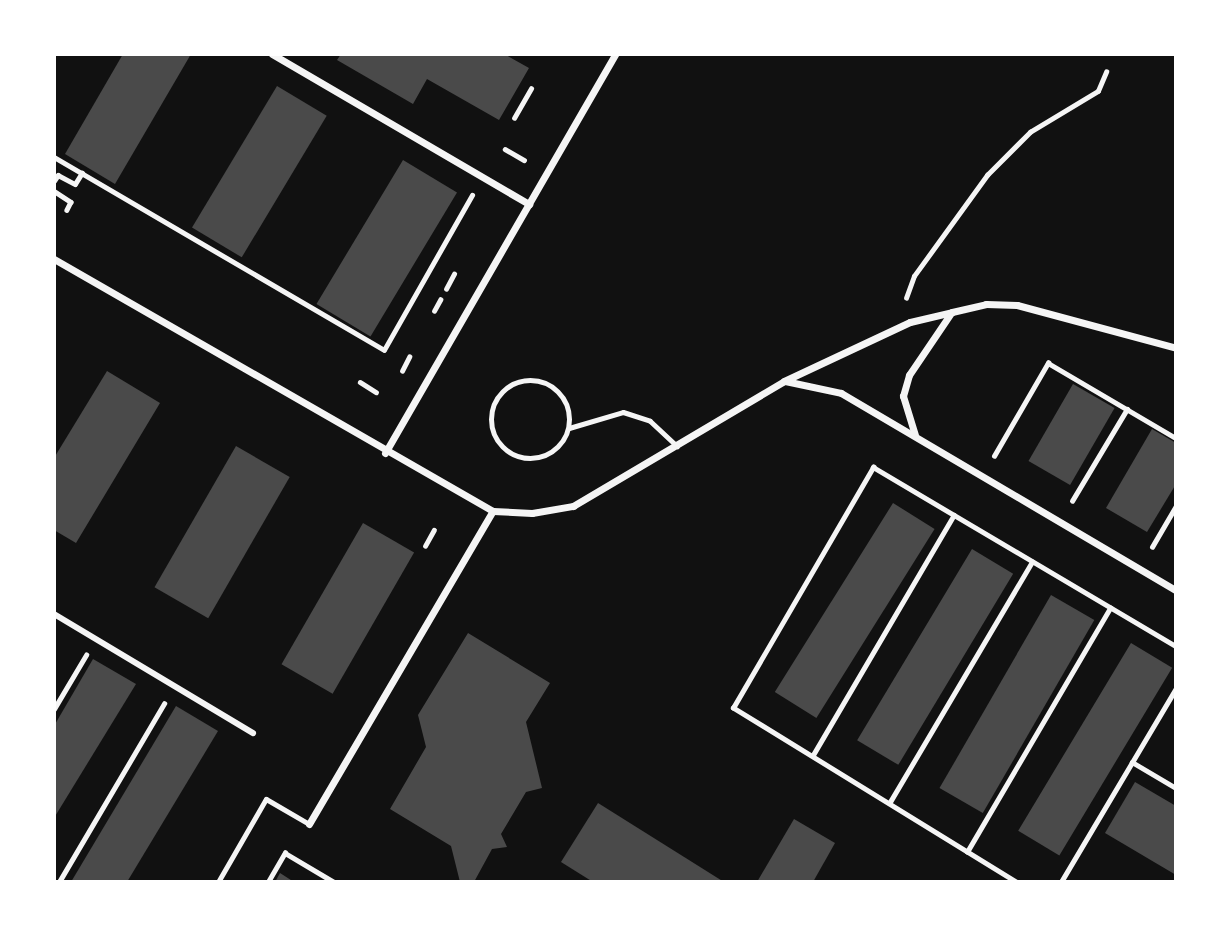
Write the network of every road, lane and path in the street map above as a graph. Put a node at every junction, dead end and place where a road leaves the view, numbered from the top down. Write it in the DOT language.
graph roads {
  1 [pos="615,54"];
  2 [pos="273,55"];
  3 [pos="1106,72"];
  4 [pos="531,89"];
  5 [pos="514,118"];
  6 [pos="505,149"];
  7 [pos="54,157"];
  8 [pos="524,160"];
  9 [pos="82,173"];
  10 [pos="54,181"];
  11 [pos="54,191"];
  12 [pos="472,195"];
  13 [pos="529,204"];
  14 [pos="67,210"];
  15 [pos="54,259"];
  16 [pos="454,274"];
  17 [pos="446,289"];
  18 [pos="906,298"];
  19 [pos="440,300"];
  20 [pos="434,311"];
  21 [pos="952,312"];
  22 [pos="1176,348"];
  23 [pos="410,357"];
  24 [pos="402,371"];
  25 [pos="784,381"];
  26 [pos="360,382"];
  27 [pos="376,391"];
  28 [pos="1127,410"];
  29 [pos="569,428"];
  30 [pos="916,436"];
  31 [pos="1176,439"];
  32 [pos="677,446"];
  33 [pos="385,453"];
  34 [pos="994,456"];
  35 [pos="1072,501"];
  36 [pos="1176,506"];
  37 [pos="493,511"];
  38 [pos="954,515"];
  39 [pos="434,530"];
  40 [pos="425,546"];
  41 [pos="1152,547"];
  42 [pos="1032,562"];
  43 [pos="1176,590"];
  44 [pos="1110,608"];
  45 [pos="54,614"];
  46 [pos="96,639"];
  47 [pos="1176,646"];
  48 [pos="176,686"];
  49 [pos="1176,688"];
  50 [pos="54,709"];
  51 [pos="253,733"];
  52 [pos="813,755"];
  53 [pos="1132,762"];
  54 [pos="1176,788"];
  55 [pos="890,802"];
  56 [pos="309,824"];
  57 [pos="967,852"];
  58 [pos="60,882"];
  59 [pos="218,882"];
  60 [pos="268,882"];
  61 [pos="334,882"];
  62 [pos="1016,882"];
  63 [pos="1061,882"];
  1 -- 13 [label="street"];
  2 -- 13 [label="street"];
  3 -- 18 [label="path"];
  4 -- 5 [label="path"];
  6 -- 8 [label="path"];
  7 -- 9 [label="path"];
  9 -- 10 [label="path"];
  9 -- 12 [label="path"];
  11 -- 14 [label="path"];
  13 -- 33 [label="street"];
  15 -- 33 [label="street"];
  16 -- 17 [label="path"];
  19 -- 20 [label="path"];
  21 -- 22 [label="street"];
  21 -- 25 [label="street"];
  21 -- 30 [label="street"];
  23 -- 24 [label="path"];
  25 -- 30 [label="street"];
  25 -- 32 [label="street"];
  26 -- 27 [label="path"];
  28 -- 31 [label="path"];
  28 -- 34 [label="path"];
  28 -- 35 [label="path"];
  29 -- 29 [label="lane"];
  29 -- 32 [label="lane"];
  30 -- 43 [label="street"];
  32 -- 37 [label="street"];
  33 -- 37 [label="street"];
  36 -- 41 [label="path"];
  37 -- 56 [label="street"];
  38 -- 42 [label="path"];
  38 -- 52 [label="path"];
  38 -- 52 [label="path"];
  39 -- 40 [label="path"];
  42 -- 44 [label="path"];
  42 -- 55 [label="path"];
  44 -- 47 [label="path"];
  44 -- 57 [label="path"];
  45 -- 46 [label="street"];
  46 -- 48 [label="street"];
  46 -- 50 [label="path"];
  48 -- 51 [label="street"];
  48 -- 58 [label="path"];
  49 -- 53 [label="path"];
  52 -- 55 [label="path"];
  53 -- 54 [label="path"];
  53 -- 63 [label="path"];
  55 -- 57 [label="path"];
  56 -- 59 [label="lane"];
  57 -- 62 [label="path"];
  60 -- 61 [label="path"];
}
